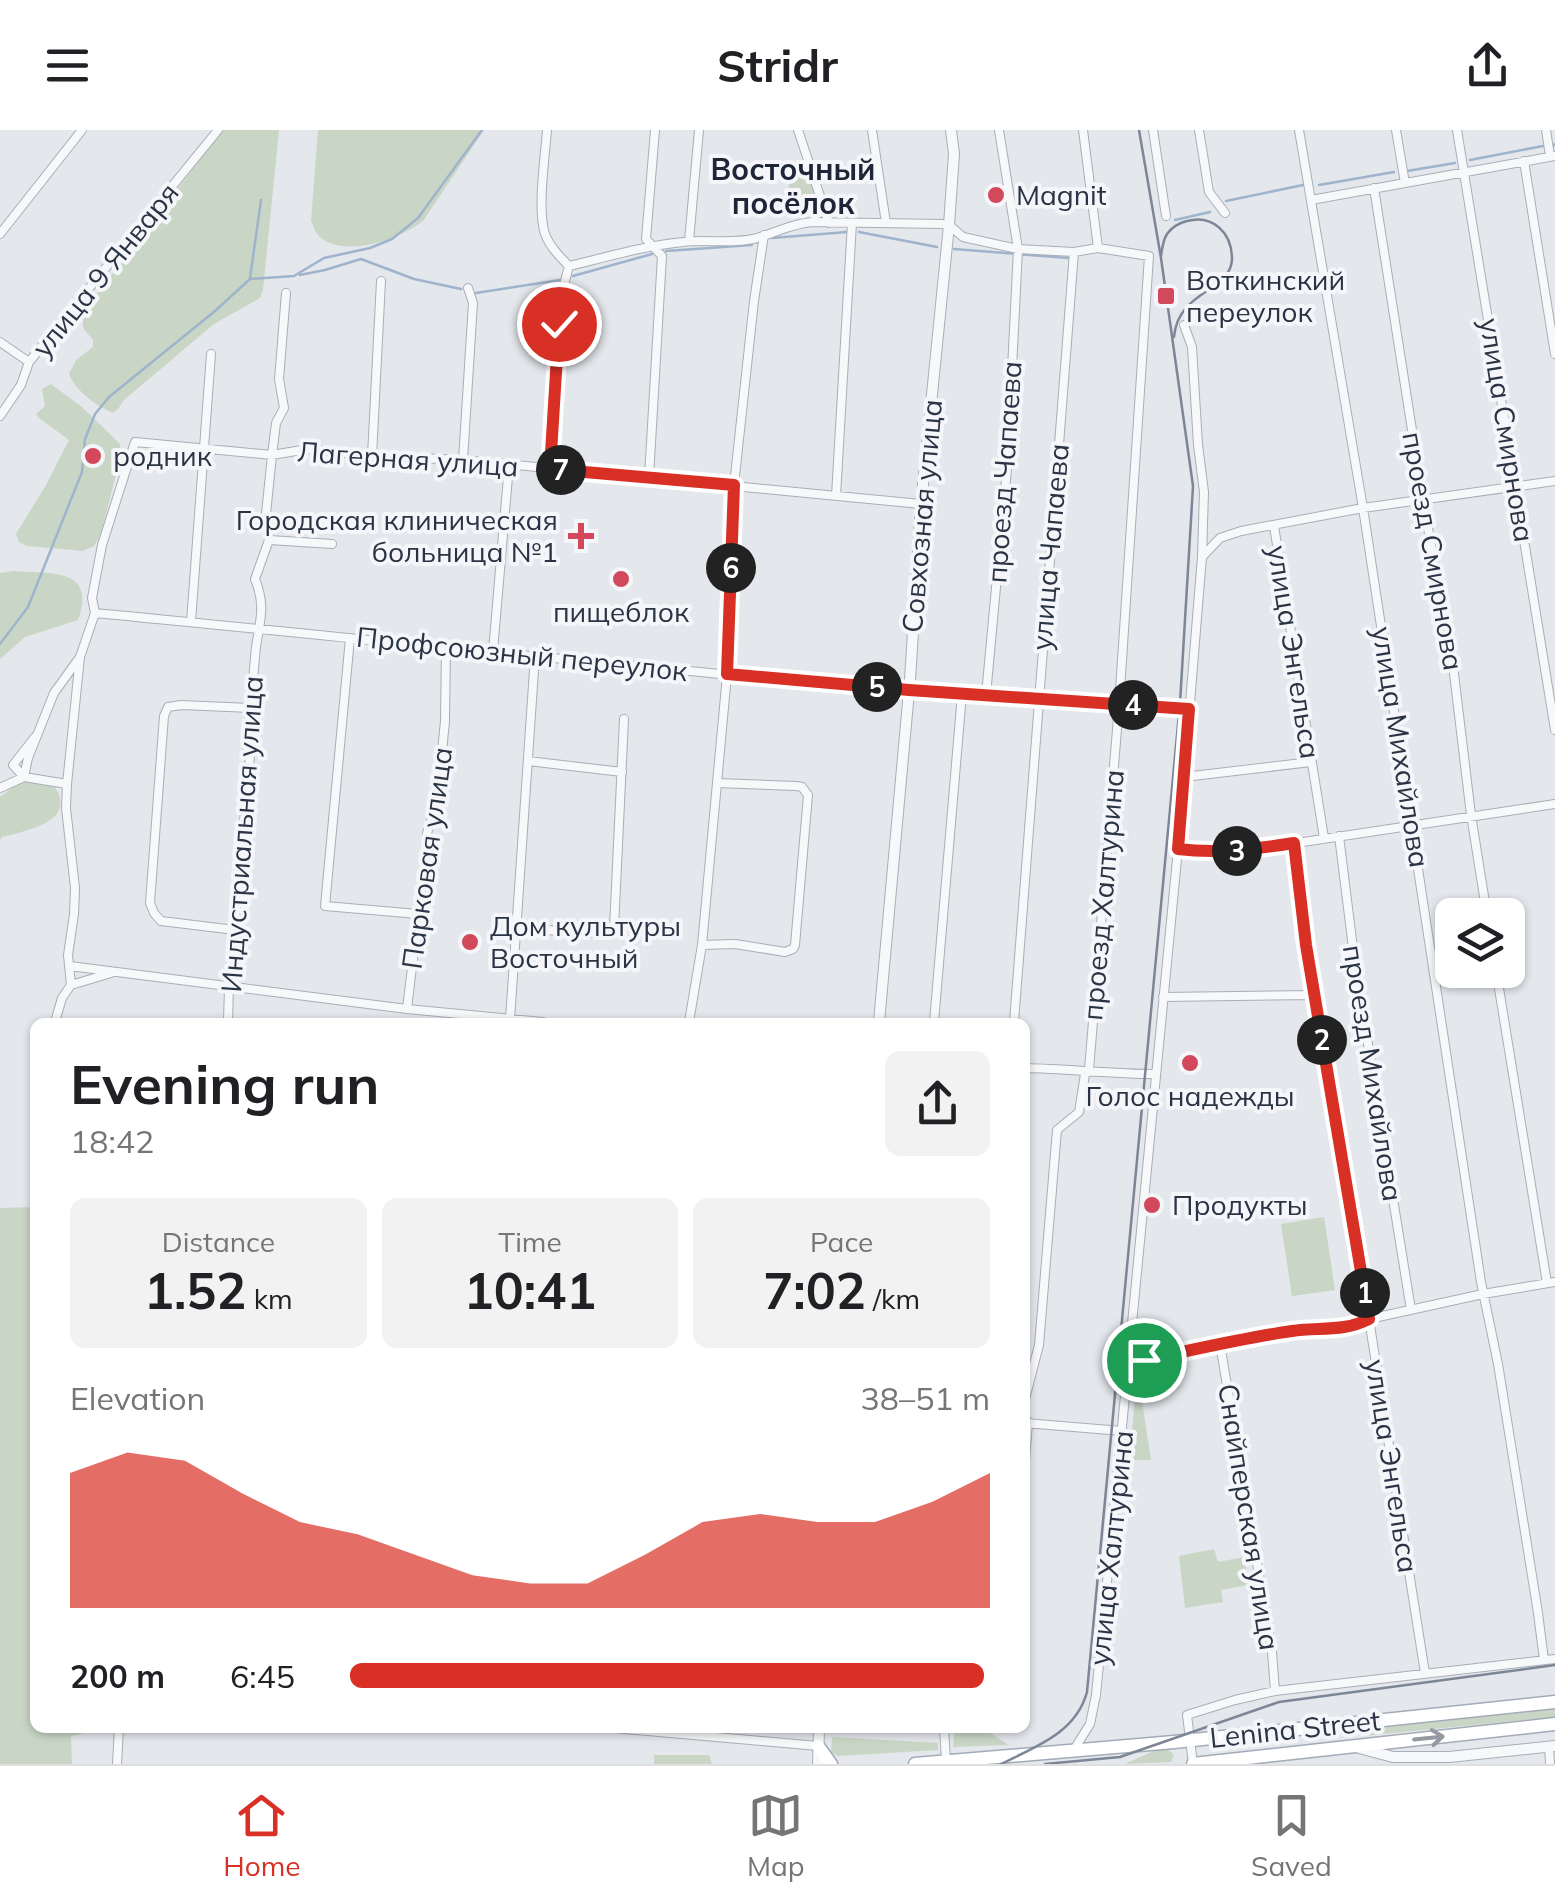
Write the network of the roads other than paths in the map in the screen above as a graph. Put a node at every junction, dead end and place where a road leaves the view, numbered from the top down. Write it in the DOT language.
graph roads {
  1 [pos="82,130"];
  2 [pos="218,130"];
  3 [pos="546,130"];
  4 [pos="655,130"];
  5 [pos="699,130"];
  6 [pos="798,130"];
  7 [pos="872,130"];
  8 [pos="951,130"];
  9 [pos="999,130"];
  10 [pos="1084,130"];
  11 [pos="1153,130"];
  12 [pos="1199,130"];
  13 [pos="1299,130"];
  14 [pos="1396,130"];
  15 [pos="1457,130"];
  16 [pos="1546,130"];
  17 [pos="1553,156"];
  18 [pos="1524,161"];
  19 [pos="1464,172"];
  20 [pos="1405,182"];
  21 [pos="1374,188"];
  22 [pos="1311,200"];
  23 [pos="1225,213"];
  24 [pos="1166,216"];
  25 [pos="829,222"];
  26 [pos="852,224"];
  27 [pos="886,224"];
  28 [pos="949,226"];
  29 [pos="0,234"];
  30 [pos="764,235"];
  31 [pos="690,241"];
  32 [pos="651,246"];
  33 [pos="1098,248"];
  34 [pos="1018,249"];
  35 [pos="1074,252"];
  36 [pos="569,266"];
  37 [pos="381,281"];
  38 [pos="468,288"];
  39 [pos="286,293"];
  40 [pos="1184,325"];
  41 [pos="0,342"];
  42 [pos="210,354"];
  43 [pos="1555,354"];
  44 [pos="30,362"];
  45 [pos="0,416"];
  46 [pos="202,449"];
  47 [pos="272,455"];
  48 [pos="372,456"];
  49 [pos="463,460"];
  50 [pos="508,465"];
  51 [pos="550,469"];
  52 [pos="649,477"];
  53 [pos="1555,481"];
  54 [pos="734,485"];
  55 [pos="1516,487"];
  56 [pos="836,496"];
  57 [pos="1424,500"];
  58 [pos="920,504"];
  59 [pos="1364,508"];
  60 [pos="1274,526"];
  61 [pos="268,540"];
  62 [pos="332,544"];
  63 [pos="1202,556"];
  64 [pos="95,613"];
  65 [pos="191,622"];
  66 [pos="261,629"];
  67 [pos="350,638"];
  68 [pos="446,647"];
  69 [pos="493,651"];
  70 [pos="535,656"];
  71 [pos="80,657"];
  72 [pos="727,674"];
  73 [pos="909,690"];
  74 [pos="962,694"];
  75 [pos="986,696"];
  76 [pos="1038,698"];
  77 [pos="1120,704"];
  78 [pos="251,708"];
  79 [pos="1189,709"];
  80 [pos="624,719"];
  81 [pos="1555,730"];
  82 [pos="528,761"];
  83 [pos="1311,762"];
  84 [pos="622,772"];
  85 [pos="1184,776"];
  86 [pos="24,777"];
  87 [pos="717,783"];
  88 [pos="67,784"];
  89 [pos="0,788"];
  90 [pos="1555,804"];
  91 [pos="1471,815"];
  92 [pos="1413,824"];
  93 [pos="1339,836"];
  94 [pos="1324,838"];
  95 [pos="1294,843"];
  96 [pos="1178,849"];
  97 [pos="1484,898"];
  98 [pos="418,914"];
  99 [pos="516,928"];
  100 [pos="235,930"];
  101 [pos="702,945"];
  102 [pos="70,966"];
  103 [pos="116,972"];
  104 [pos="70,985"];
  105 [pos="229,987"];
  106 [pos="1499,988"];
  107 [pos="1315,995"];
  108 [pos="1162,997"];
  109 [pos="406,1010"];
  110 [pos="418,1010"];
  111 [pos="56,1018"];
  112 [pos="228,1018"];
  113 [pos="418,1018"];
  114 [pos="500,1018"];
  115 [pos="510,1018"];
  116 [pos="690,1018"];
  117 [pos="879,1018"];
  118 [pos="934,1018"];
  119 [pos="1014,1018"];
  120 [pos="1030,1068"];
  121 [pos="1089,1070"];
  122 [pos="1156,1074"];
  123 [pos="1551,1283"];
  124 [pos="1483,1294"];
  125 [pos="1411,1310"];
  126 [pos="1369,1319"];
  127 [pos="1220,1344"];
  128 [pos="1128,1364"];
  129 [pos="1030,1380"];
  130 [pos="1030,1421"];
  131 [pos="1122,1432"];
  132 [pos="1555,1658"];
  133 [pos="1544,1660"];
  134 [pos="1425,1673"];
  135 [pos="1275,1691"];
  136 [pos="1555,1702"];
  137 [pos="1351,1723"];
  138 [pos="1555,1724"];
  139 [pos="119,1733"];
  140 [pos="671,1733"];
  141 [pos="819,1733"];
  142 [pos="944,1733"];
  143 [pos="1190,1740"];
  144 [pos="818,1746"];
  145 [pos="1354,1746"];
  146 [pos="1552,1746"];
  147 [pos="1073,1751"];
  148 [pos="946,1761"];
  149 [pos="116,1764"];
  150 [pos="810,1764"];
  151 [pos="818,1764"];
  152 [pos="831,1764"];
  153 [pos="915,1764"];
  154 [pos="1193,1764"];
  155 [pos="1550,1764"];
  1 -- 29 [label="street"];
  2 -- 44 [label="street, улица 9 Января"];
  3 -- 36 [label="street"];
  4 -- 32 [label="street"];
  5 -- 31 [label="street"];
  6 -- 25 [label="street"];
  7 -- 27 [label="street"];
  8 -- 28 [label="street, Совхозная улица"];
  9 -- 34 [label="street"];
  10 -- 33 [label="street"];
  11 -- 24 [label="street"];
  12 -- 23 [label="street"];
  13 -- 22 [label="street, улица Михайлова"];
  14 -- 20 [label="street"];
  15 -- 19 [label="street, улица Смирнова"];
  16 -- 17 [label="street"];
  17 -- 18 [label="street"];
  18 -- 19 [label="street"];
  18 -- 43 [label="street"];
  19 -- 20 [label="street"];
  19 -- 55 [label="street, улица Смирнова"];
  20 -- 21 [label="street"];
  21 -- 22 [label="street"];
  21 -- 57 [label="street, проезд Смирнова"];
  22 -- 59 [label="street, улица Михайлова"];
  25 -- 26 [label="street"];
  25 -- 30 [label="street"];
  26 -- 27 [label="street"];
  26 -- 56 [label="street"];
  27 -- 28 [label="street"];
  28 -- 34 [label="street"];
  28 -- 58 [label="street, Совхозная улица"];
  30 -- 31 [label="street"];
  30 -- 54 [label="street"];
  31 -- 32 [label="street"];
  32 -- 36 [label="street"];
  32 -- 52 [label="street"];
  33 -- 35 [label="street"];
  33 -- 77 [label="street, проезд Халтурина"];
  34 -- 35 [label="street"];
  34 -- 75 [label="street, проезд Чапаева"];
  35 -- 76 [label="street, улица Чапаева"];
  36 -- 51 [label="street"];
  37 -- 48 [label="street"];
  38 -- 49 [label="street"];
  39 -- 47 [label="street, Индустриальная улица"];
  40 -- 63 [label="street, улица Халтурина"];
  41 -- 44 [label="street"];
  42 -- 46 [label="street"];
  44 -- 45 [label="street, улица 9 Января"];
  46 -- 47 [label="street, Лагерная улица"];
  46 -- 64 [label="street, Лагерная улица"];
  46 -- 65 [label="street"];
  47 -- 48 [label="street, Лагерная улица"];
  47 -- 61 [label="street, Индустриальная улица"];
  48 -- 49 [label="street, Лагерная улица"];
  49 -- 50 [label="street, Лагерная улица"];
  50 -- 51 [label="street, Лагерная улица"];
  50 -- 69 [label="street"];
  51 -- 52 [label="street, Лагерная улица"];
  52 -- 54 [label="street, Лагерная улица"];
  53 -- 55 [label="street"];
  54 -- 56 [label="street, Лагерная улица"];
  54 -- 72 [label="street"];
  55 -- 57 [label="street"];
  55 -- 81 [label="street, улица Смирнова"];
  56 -- 58 [label="street, Лагерная улица"];
  57 -- 59 [label="street"];
  57 -- 91 [label="street, проезд Смирнова"];
  58 -- 73 [label="street, Совхозная улица"];
  59 -- 60 [label="street"];
  59 -- 92 [label="street, улица Михайлова"];
  60 -- 63 [label="street"];
  60 -- 83 [label="street, улица Энгельса"];
  61 -- 62 [label="street"];
  61 -- 66 [label="street, Индустриальная улица"];
  63 -- 79 [label="street, улица Халтурина"];
  64 -- 65 [label="street, Профсоюзный переулок"];
  64 -- 71 [label="street"];
  65 -- 66 [label="street, Профсоюзный переулок"];
  66 -- 67 [label="street, Профсоюзный переулок"];
  66 -- 78 [label="street, Индустриальная улица"];
  67 -- 68 [label="street, Профсоюзный переулок"];
  67 -- 98 [label="street"];
  68 -- 69 [label="street, Профсоюзный переулок"];
  68 -- 98 [label="street, Парковая улица"];
  69 -- 70 [label="street, Профсоюзный переулок"];
  70 -- 72 [label="street, Профсоюзный переулок"];
  70 -- 82 [label="street"];
  71 -- 86 [label="street"];
  71 -- 88 [label="street"];
  72 -- 73 [label="street, Профсоюзный переулок"];
  72 -- 87 [label="street"];
  73 -- 74 [label="street, Профсоюзный переулок"];
  73 -- 117 [label="street, Совхозная улица"];
  74 -- 75 [label="street, Профсоюзный переулок"];
  74 -- 118 [label="street"];
  75 -- 76 [label="street, Профсоюзный переулок"];
  76 -- 77 [label="street, Профсоюзный переулок"];
  76 -- 119 [label="street, улица Чапаева"];
  77 -- 79 [label="street, Профсоюзный переулок"];
  77 -- 121 [label="street, проезд Халтурина"];
  78 -- 100 [label="street, Индустриальная улица"];
  78 -- 100 [label="street"];
  79 -- 85 [label="street, улица Халтурина"];
  80 -- 84 [label="street"];
  82 -- 84 [label="street"];
  82 -- 99 [label="street"];
  83 -- 85 [label="street"];
  83 -- 94 [label="street, улица Энгельса"];
  84 -- 99 [label="street"];
  85 -- 96 [label="street, улица Халтурина"];
  86 -- 88 [label="street"];
  86 -- 89 [label="street"];
  87 -- 101 [label="street"];
  87 -- 101 [label="street"];
  88 -- 102 [label="street"];
  90 -- 91 [label="street"];
  91 -- 92 [label="street"];
  91 -- 97 [label="street, проезд Смирнова"];
  92 -- 93 [label="street"];
  92 -- 124 [label="street, улица Михайлова"];
  93 -- 94 [label="street"];
  93 -- 125 [label="street, проезд Михайлова"];
  94 -- 95 [label="street"];
  95 -- 96 [label="street"];
  95 -- 107 [label="street, улица Энгельса"];
  96 -- 108 [label="street, улица Халтурина"];
  98 -- 109 [label="street, Парковая улица"];
  99 -- 115 [label="street"];
  100 -- 105 [label="street, Индустриальная улица"];
  101 -- 116 [label="street"];
  102 -- 103 [label="street"];
  102 -- 104 [label="street"];
  103 -- 104 [label="street"];
  103 -- 105 [label="street"];
  104 -- 111 [label="street"];
  105 -- 109 [label="street"];
  105 -- 112 [label="street, Индустриальная улица"];
  106 -- 123 [label="street"];
  107 -- 108 [label="street"];
  107 -- 126 [label="street, улица Энгельса"];
  108 -- 122 [label="street, улица Халтурина"];
  109 -- 110 [label="street"];
  110 -- 113 [label="street, Парковая улица"];
  110 -- 114 [label="street"];
  120 -- 121 [label="street"];
  121 -- 122 [label="street"];
  121 -- 129 [label="street, проезд Халтурина"];
  122 -- 128 [label="street, улица Халтурина"];
  123 -- 124 [label="street"];
  124 -- 125 [label="street"];
  124 -- 133 [label="street, улица Михайлова"];
  125 -- 126 [label="street"];
  126 -- 127 [label="street"];
  126 -- 134 [label="street, улица Энгельса"];
  127 -- 128 [label="street"];
  127 -- 135 [label="street, Снайперская улица"];
  128 -- 131 [label="street, улица Халтурина"];
  130 -- 131 [label="street"];
  131 -- 147 [label="street, улица Халтурина"];
  132 -- 133 [label="street"];
  133 -- 134 [label="street"];
  134 -- 135 [label="street"];
  135 -- 143 [label="street"];
  136 -- 137 [label="main road, Lenina Street"];
  137 -- 143 [label="main road, Lenina Street"];
  137 -- 145 [label="main road"];
  145 -- 138 [label="main road, Lenina Street, one-way"];
  139 -- 149 [label="street"];
  140 -- 144 [label="street"];
  141 -- 144 [label="street"];
  142 -- 148 [label="street"];
  143 -- 147 [label="main road, Lenina Street"];
  143 -- 154 [label="street"];
  144 -- 150 [label="main road"];
  144 -- 151 [label="street"];
  144 -- 152 [label="main road"];
  145 -- 146 [label="street"];
  145 -- 154 [label="main road, Lenina Street"];
  146 -- 155 [label="street"];
  147 -- 148 [label="main road, Lenina Street"];
  148 -- 153 [label="main road, Lenina Street"];
}
